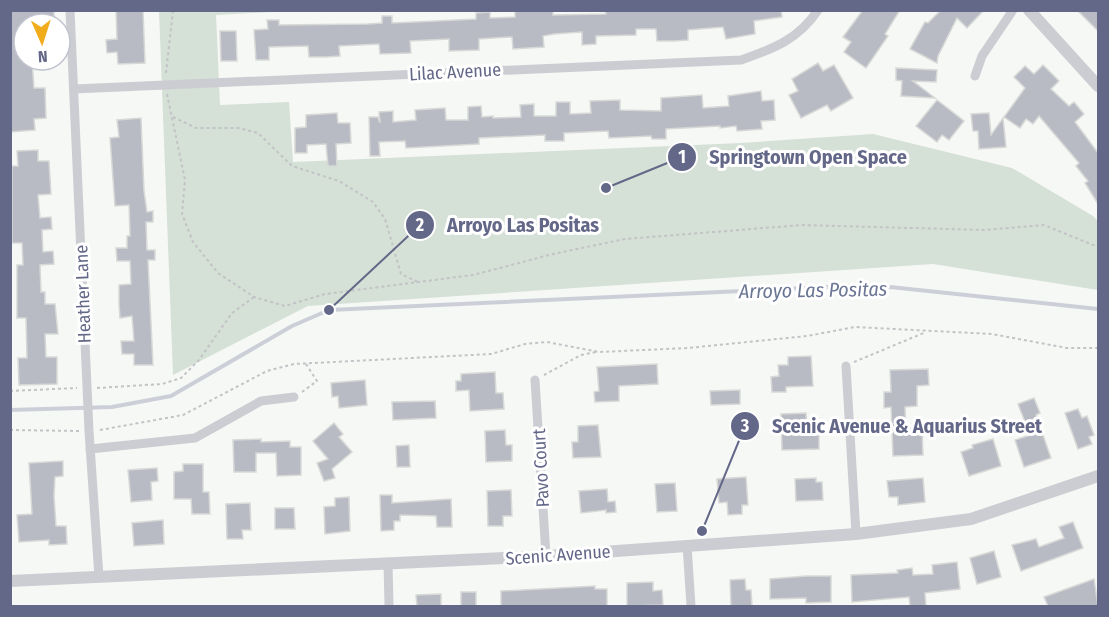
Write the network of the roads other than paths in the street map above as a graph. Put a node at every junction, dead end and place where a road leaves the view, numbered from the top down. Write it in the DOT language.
graph roads {
  1 [pos="70,10"];
  2 [pos="818,10"];
  3 [pos="1013,10"];
  4 [pos="1029,10"];
  5 [pos="975,76"];
  6 [pos="1098,86"];
  7 [pos="74,89"];
  8 [pos="846,366"];
  9 [pos="535,380"];
  10 [pos="294,397"];
  11 [pos="90,449"];
  12 [pos="1098,476"];
  13 [pos="856,534"];
  14 [pos="687,545"];
  15 [pos="546,556"];
  16 [pos="388,563"];
  17 [pos="99,577"];
  18 [pos="10,581"];
  19 [pos="389,606"];
  20 [pos="692,606"];
  1 -- 7 [label="street, Heather Lane"];
  2 -- 7 [label="street, Lilac Avenue"];
  3 -- 5 [label="street"];
  4 -- 6 [label="street"];
  7 -- 11 [label="street, Heather Lane"];
  8 -- 13 [label="street"];
  9 -- 15 [label="street, Pavo Court"];
  10 -- 11 [label="street"];
  11 -- 17 [label="street, Heather Lane"];
  12 -- 13 [label="street, Scenic Avenue"];
  13 -- 14 [label="street, Scenic Avenue"];
  14 -- 15 [label="street, Scenic Avenue"];
  14 -- 20 [label="street"];
  15 -- 16 [label="street, Scenic Avenue"];
  16 -- 17 [label="street, Scenic Avenue"];
  16 -- 19 [label="street"];
  17 -- 18 [label="street, Scenic Avenue"];
}
